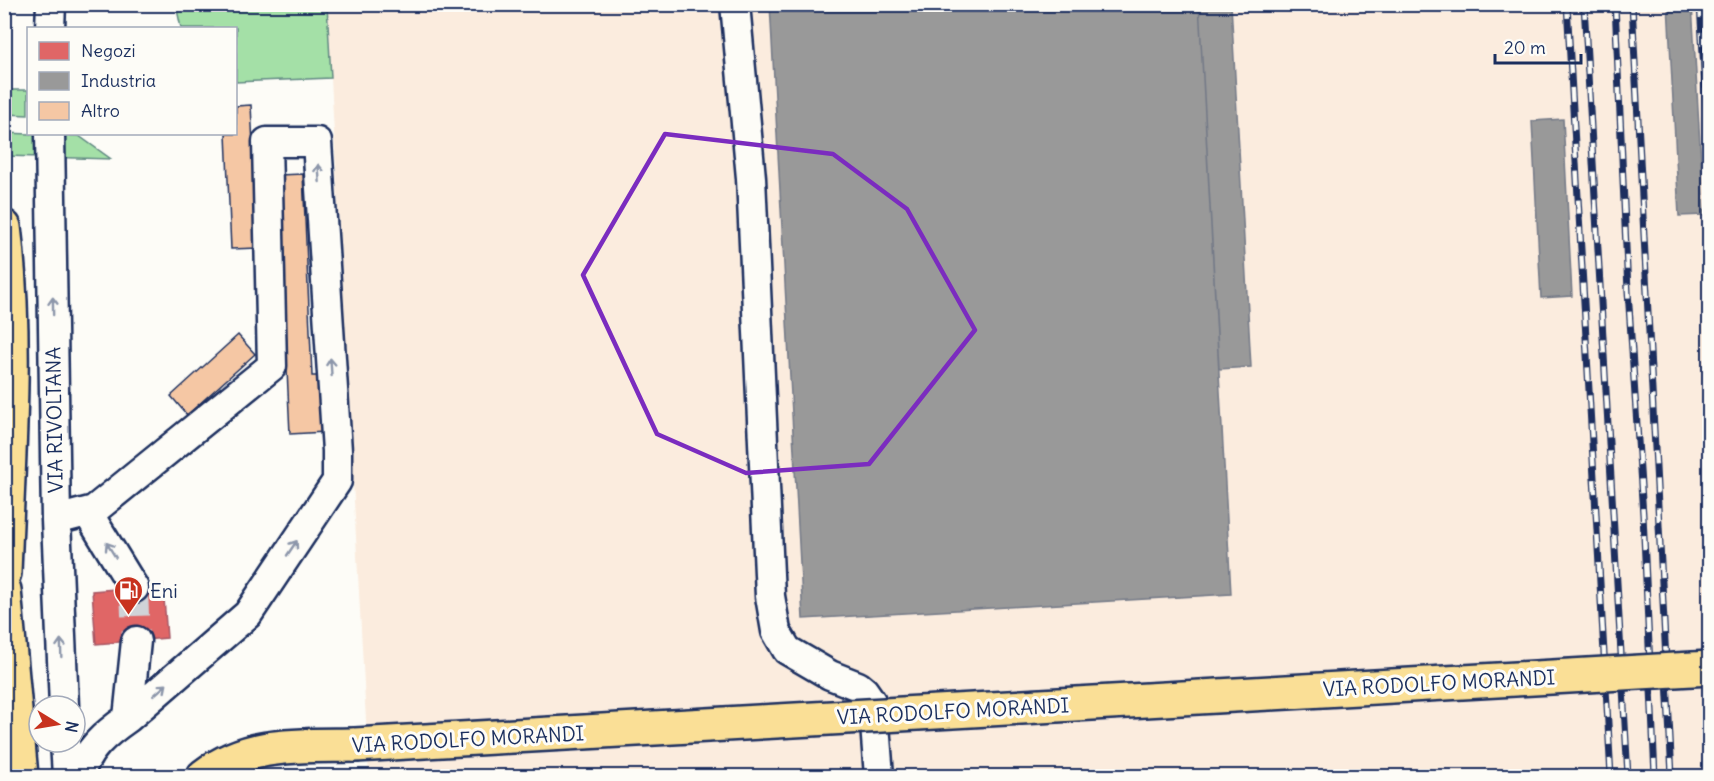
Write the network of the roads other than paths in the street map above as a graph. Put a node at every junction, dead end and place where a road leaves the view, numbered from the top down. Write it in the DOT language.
graph roads {
  1 [pos="51,4"];
  2 [pos="735,4"];
  3 [pos="50,27"];
  4 [pos="50,135"];
  5 [pos="4,227"];
  6 [pos="87,513"];
  7 [pos="56,520"];
  8 [pos="4,573"];
  9 [pos="134,588"];
  10 [pos="4,590"];
  11 [pos="136,641"];
  12 [pos="1710,668"];
  13 [pos="63,694"];
  14 [pos="128,718"];
  15 [pos="66,754"];
  16 [pos="21,777"];
  17 [pos="67,777"];
  18 [pos="79,777"];
  19 [pos="204,777"];
  20 [pos="879,777"];
  1 -- 3 [label="street"];
  2 -- 20 [label="street"];
  7 -- 4 [label="street, VIA RIVOLTANA, one-way"];
  5 -- 8 [label="main road"];
  6 -- 7 [label="street"];
  9 -- 6 [label="street, one-way"];
  14 -- 6 [label="street, one-way"];
  13 -- 7 [label="street, VIA RIVOLTANA, one-way"];
  10 -- 16 [label="main road"];
  11 -- 14 [label="street"];
  12 -- 19 [label="main road, VIA RODOLFO MORANDI, bridge"];
  14 -- 18 [label="street"];
  15 -- 17 [label="street"];
}
